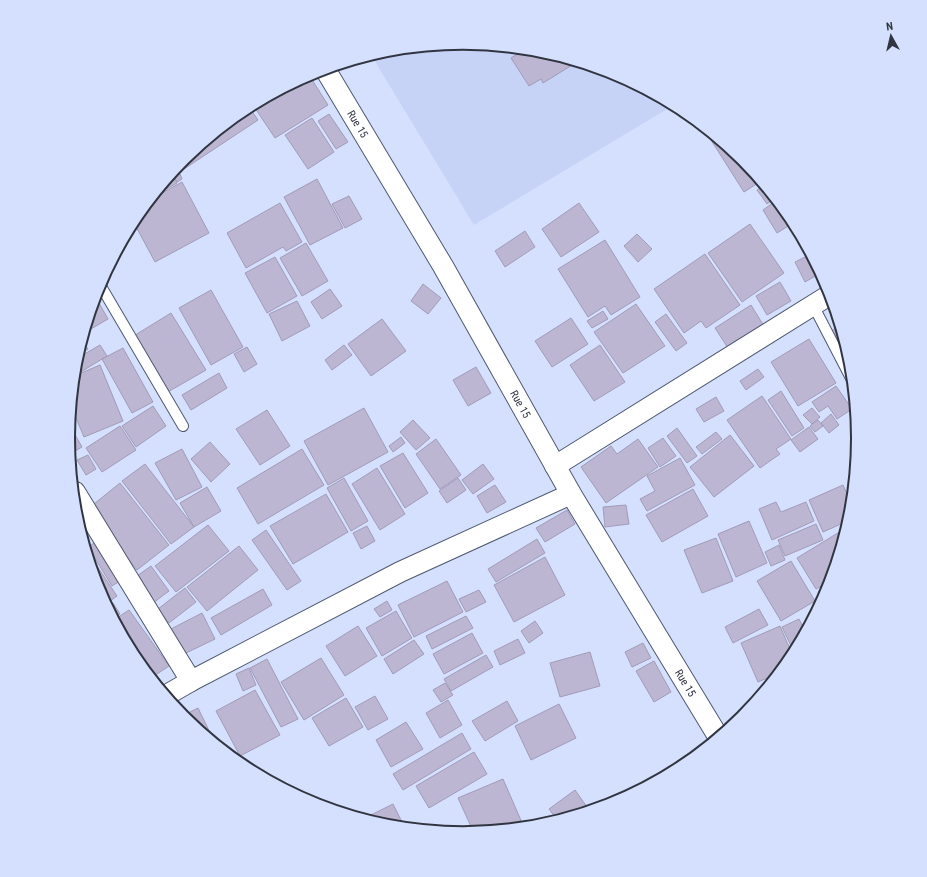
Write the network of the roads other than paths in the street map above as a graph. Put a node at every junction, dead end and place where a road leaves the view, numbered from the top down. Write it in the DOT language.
graph roads {
  1 [pos="329,75"];
  2 [pos="104,292"];
  3 [pos="825,298"];
  4 [pos="813,305"];
  5 [pos="846,368"];
  6 [pos="183,426"];
  7 [pos="555,466"];
  8 [pos="571,494"];
  9 [pos="80,500"];
  10 [pos="190,681"];
  11 [pos="170,693"];
  12 [pos="716,734"];
  1 -- 7 [label="street, Rue 15"];
  2 -- 6 [label="lane"];
  3 -- 4 [label="street"];
  4 -- 5 [label="lane"];
  4 -- 7 [label="street"];
  7 -- 8 [label="street, Rue 15"];
  8 -- 10 [label="street"];
  8 -- 12 [label="street, Rue 15"];
  9 -- 10 [label="street"];
  10 -- 11 [label="street"];
}
